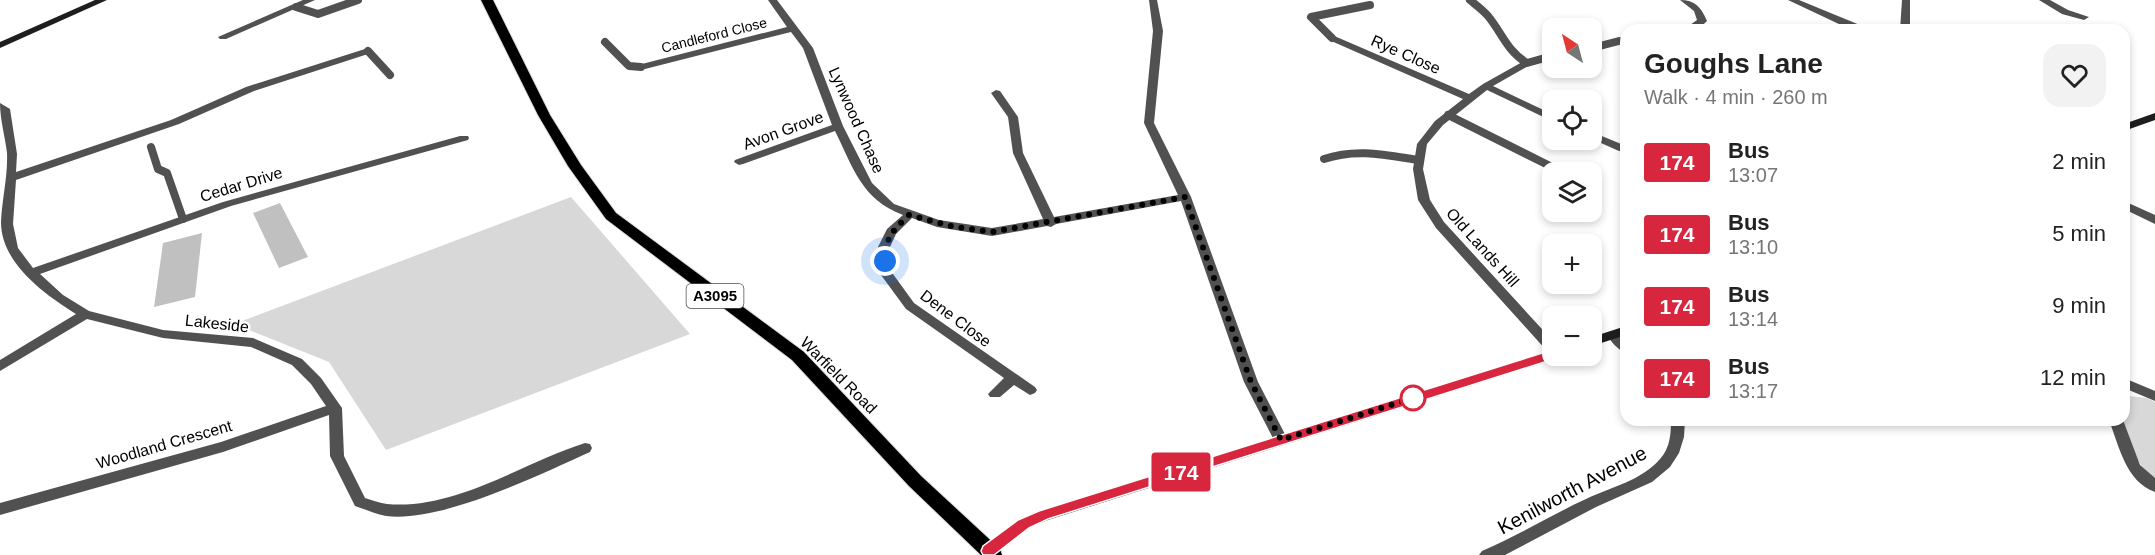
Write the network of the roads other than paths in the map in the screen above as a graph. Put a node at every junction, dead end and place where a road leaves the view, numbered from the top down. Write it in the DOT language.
graph roads {
  1 [pos="103,0"];
  2 [pos="311,0"];
  3 [pos="357,0"];
  4 [pos="487,0"];
  5 [pos="772,0"];
  6 [pos="1153,0"];
  7 [pos="1470,0"];
  8 [pos="1684,0"];
  9 [pos="1792,0"];
  10 [pos="1906,0"];
  11 [pos="2043,0"];
  12 [pos="1370,5"];
  13 [pos="296,7"];
  14 [pos="2084,17"];
  15 [pos="1697,24"];
  16 [pos="1847,24"];
  17 [pos="1905,24"];
  18 [pos="794,28"];
  19 [pos="223,37"];
  20 [pos="1332,38"];
  21 [pos="1619,41"];
  22 [pos="605,42"];
  23 [pos="0,45"];
  24 [pos="1602,45"];
  25 [pos="368,51"];
  26 [pos="1542,59"];
  27 [pos="1527,63"];
  28 [pos="640,67"];
  29 [pos="390,75"];
  30 [pos="1486,86"];
  31 [pos="996,93"];
  32 [pos="1469,98"];
  33 [pos="0,106"];
  34 [pos="1542,113"];
  35 [pos="1448,116"];
  36 [pos="2155,116"];
  37 [pos="838,126"];
  38 [pos="2130,126"];
  39 [pos="5,137"];
  40 [pos="464,138"];
  41 [pos="1602,140"];
  42 [pos="151,147"];
  43 [pos="1620,148"];
  44 [pos="1324,159"];
  45 [pos="1418,160"];
  46 [pos="739,162"];
  47 [pos="1542,162"];
  48 [pos="10,178"];
  49 [pos="1185,197"];
  50 [pos="2130,207"];
  51 [pos="909,215"];
  52 [pos="183,219"];
  53 [pos="2155,220"];
  54 [pos="1051,223"];
  55 [pos="31,273"];
  56 [pos="86,314"];
  57 [pos="1620,332"];
  58 [pos="1613,335"];
  59 [pos="1542,337"];
  60 [pos="1602,339"];
  61 [pos="1620,342"];
  62 [pos="1542,358"];
  63 [pos="0,366"];
  64 [pos="1012,379"];
  65 [pos="2130,386"];
  66 [pos="1030,390"];
  67 [pos="994,394"];
  68 [pos="2155,396"];
  69 [pos="335,408"];
  70 [pos="1678,426"];
  71 [pos="2118,426"];
  72 [pos="1281,440"];
  73 [pos="585,448"];
  74 [pos="2155,486"];
  75 [pos="0,509"];
  76 [pos="991,553"];
  77 [pos="1486,555"];
  1 -- 23 [label="street"];
  2 -- 13 [label="street"];
  3 -- 13 [label="lane"];
  4 -- 76 [label="main road, Warfield Road / A3095"];
  5 -- 18 [label="street, Lynwood Chase"];
  6 -- 49 [label="street"];
  7 -- 27 [label="lane"];
  8 -- 15 [label="street"];
  9 -- 16 [label="street"];
  10 -- 17 [label="street"];
  11 -- 14 [label="street"];
  12 -- 20 [label="lane"];
  13 -- 19 [label="street"];
  18 -- 28 [label="street, Candleford Close"];
  18 -- 37 [label="street, Lynwood Chase"];
  20 -- 32 [label="street, Rye Close"];
  21 -- 24 [label="lane"];
  22 -- 28 [label="lane"];
  25 -- 29 [label="lane"];
  25 -- 48 [label="street"];
  26 -- 27 [label="lane"];
  27 -- 30 [label="street"];
  30 -- 32 [label="street"];
  30 -- 34 [label="street"];
  31 -- 54 [label="street"];
  32 -- 35 [label="street"];
  33 -- 39 [label="street, Lakeside"];
  35 -- 45 [label="street"];
  35 -- 47 [label="lane"];
  36 -- 38 [label="street"];
  37 -- 46 [label="street, Avon Grove"];
  37 -- 51 [label="street, Lynwood Chase"];
  39 -- 48 [label="street, Lakeside"];
  40 -- 52 [label="street, Cedar Drive"];
  41 -- 43 [label="street"];
  42 -- 52 [label="lane"];
  44 -- 45 [label="lane"];
  45 -- 59 [label="street, Old Lands Hill"];
  48 -- 55 [label="street, Lakeside"];
  49 -- 54 [label="street, Lynwood Chase"];
  49 -- 72 [label="street"];
  50 -- 53 [label="street"];
  51 -- 54 [label="street, Lynwood Chase"];
  51 -- 64 [label="street, Dene Close"];
  52 -- 55 [label="street, Cedar Drive"];
  55 -- 56 [label="street, Lakeside"];
  56 -- 63 [label="street"];
  56 -- 69 [label="street, Lakeside"];
  57 -- 58 [label="street"];
  58 -- 60 [label="street"];
  58 -- 61 [label="street"];
  62 -- 72 [label="street"];
  64 -- 66 [label="street, Dene Close"];
  64 -- 67 [label="street"];
  65 -- 68 [label="street"];
  69 -- 73 [label="street"];
  69 -- 75 [label="street, Woodland Crescent"];
  70 -- 77 [label="street, Kenilworth Avenue"];
  71 -- 74 [label="street"];
  72 -- 76 [label="street"];
}
